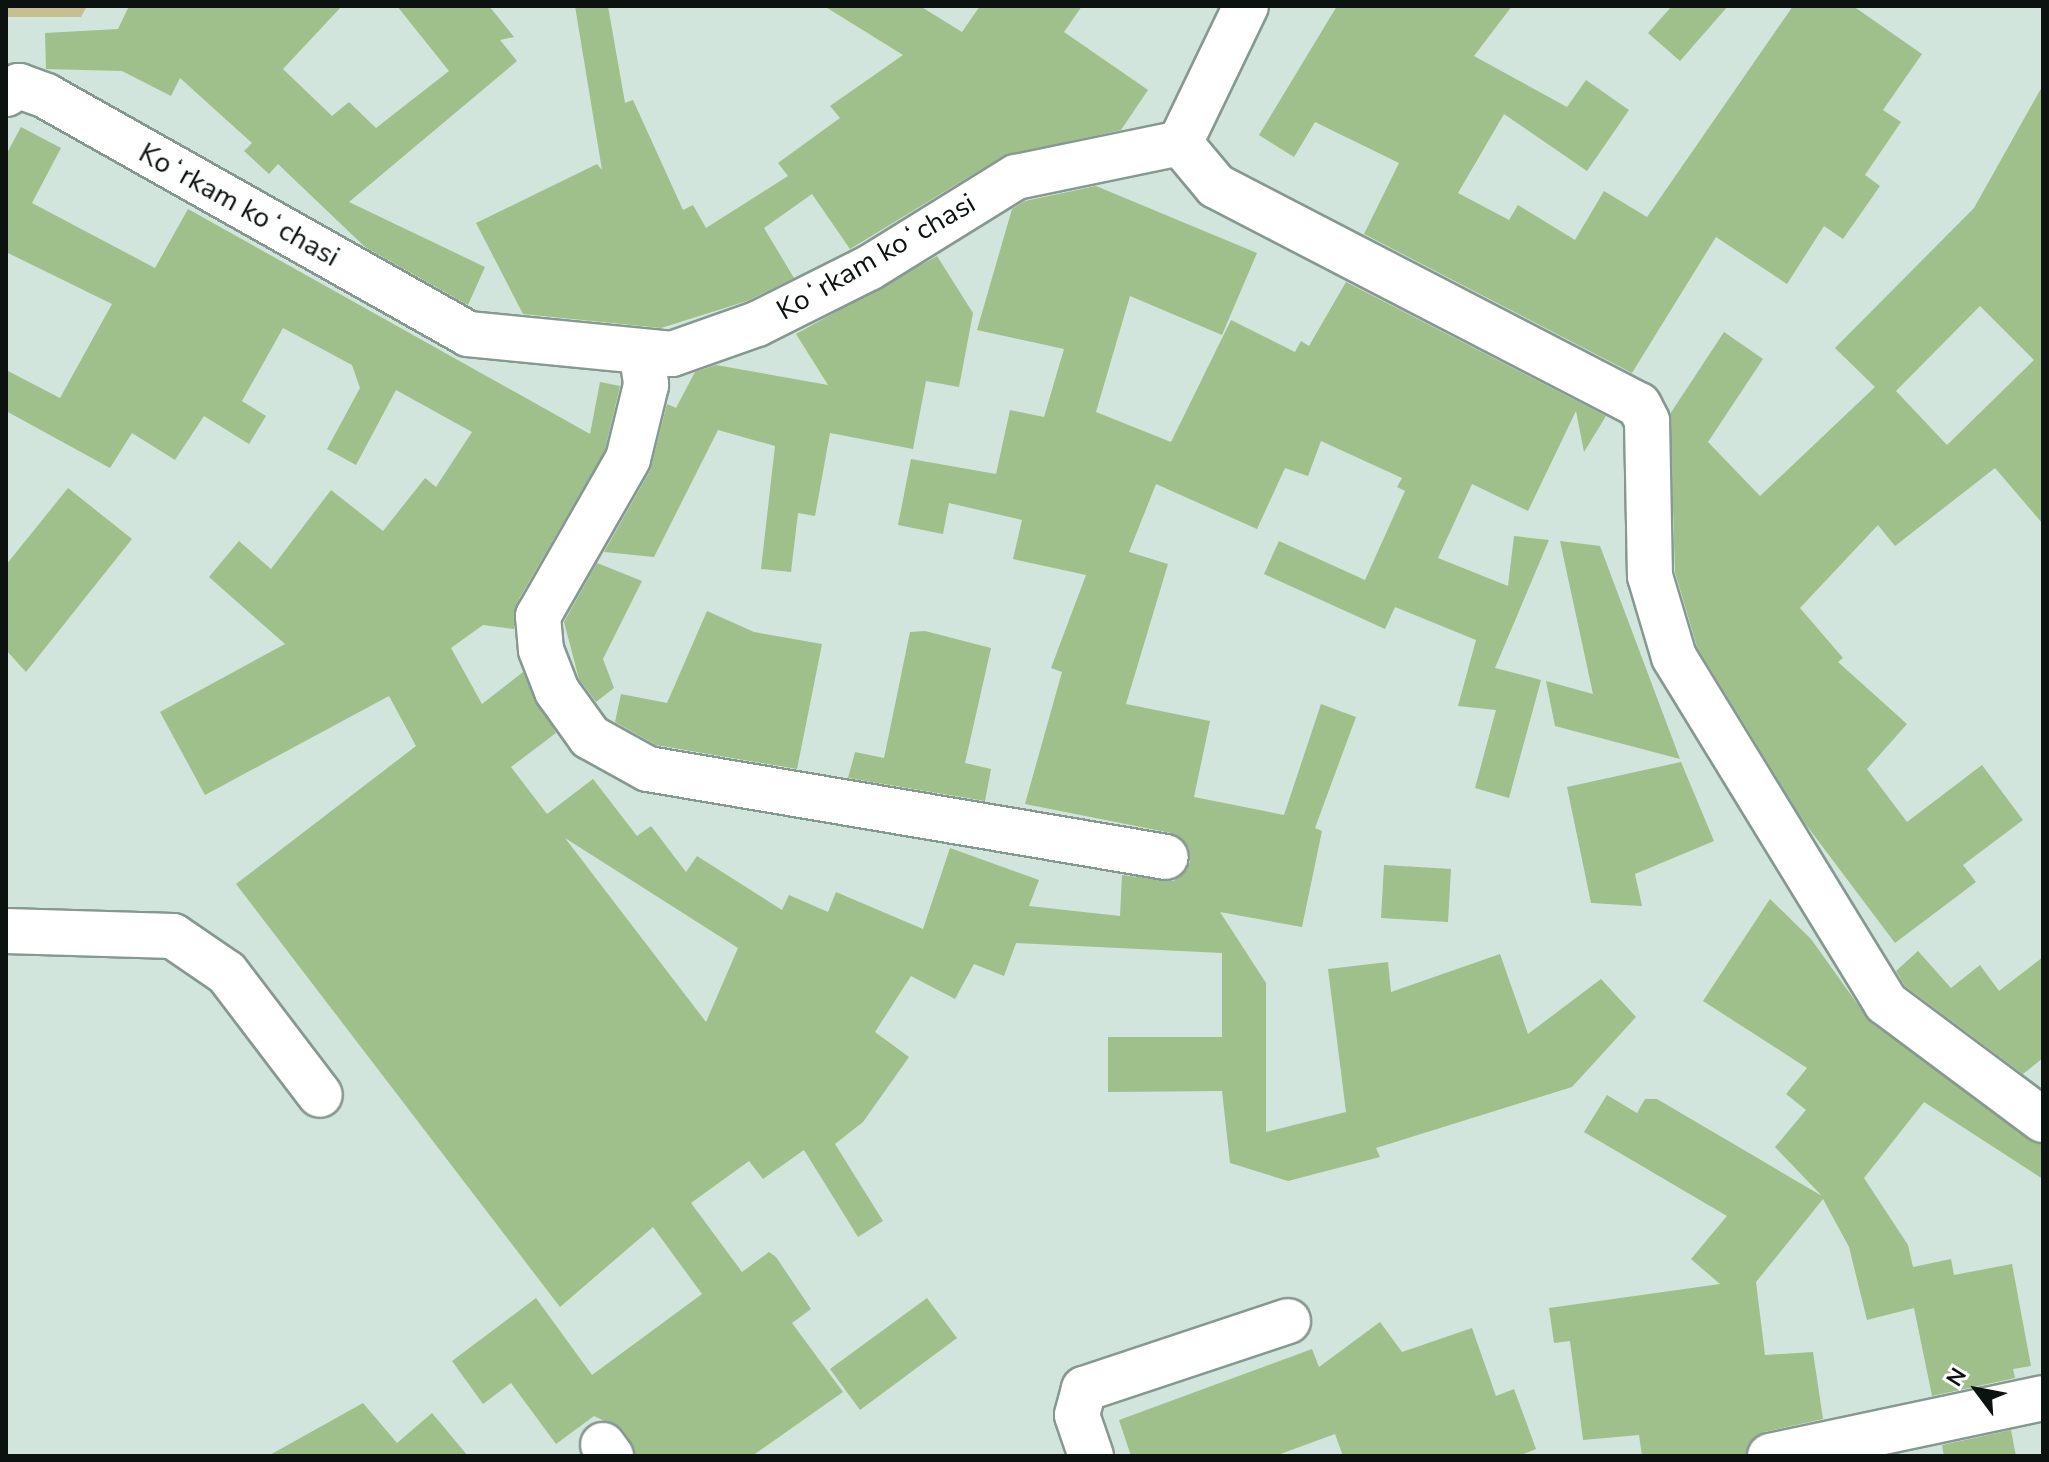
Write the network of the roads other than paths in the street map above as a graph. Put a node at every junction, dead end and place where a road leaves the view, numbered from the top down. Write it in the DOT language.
graph roads {
  1 [pos="1246,6"];
  2 [pos="6,94"];
  3 [pos="1180,143"];
  4 [pos="642,355"];
  5 [pos="1166,857"];
  6 [pos="6,931"];
  7 [pos="320,1095"];
  8 [pos="2043,1120"];
  9 [pos="1288,1321"];
  10 [pos="2043,1398"];
  11 [pos="1091,1456"];
  12 [pos="1770,1456"];
  1 -- 3 [label="street"];
  2 -- 4 [label="street, Koʻrkam koʻchasi"];
  3 -- 4 [label="street, Koʻrkam koʻchasi"];
  3 -- 8 [label="street"];
  4 -- 5 [label="street"];
  6 -- 7 [label="street"];
  9 -- 11 [label="street"];
  10 -- 12 [label="street"];
}
